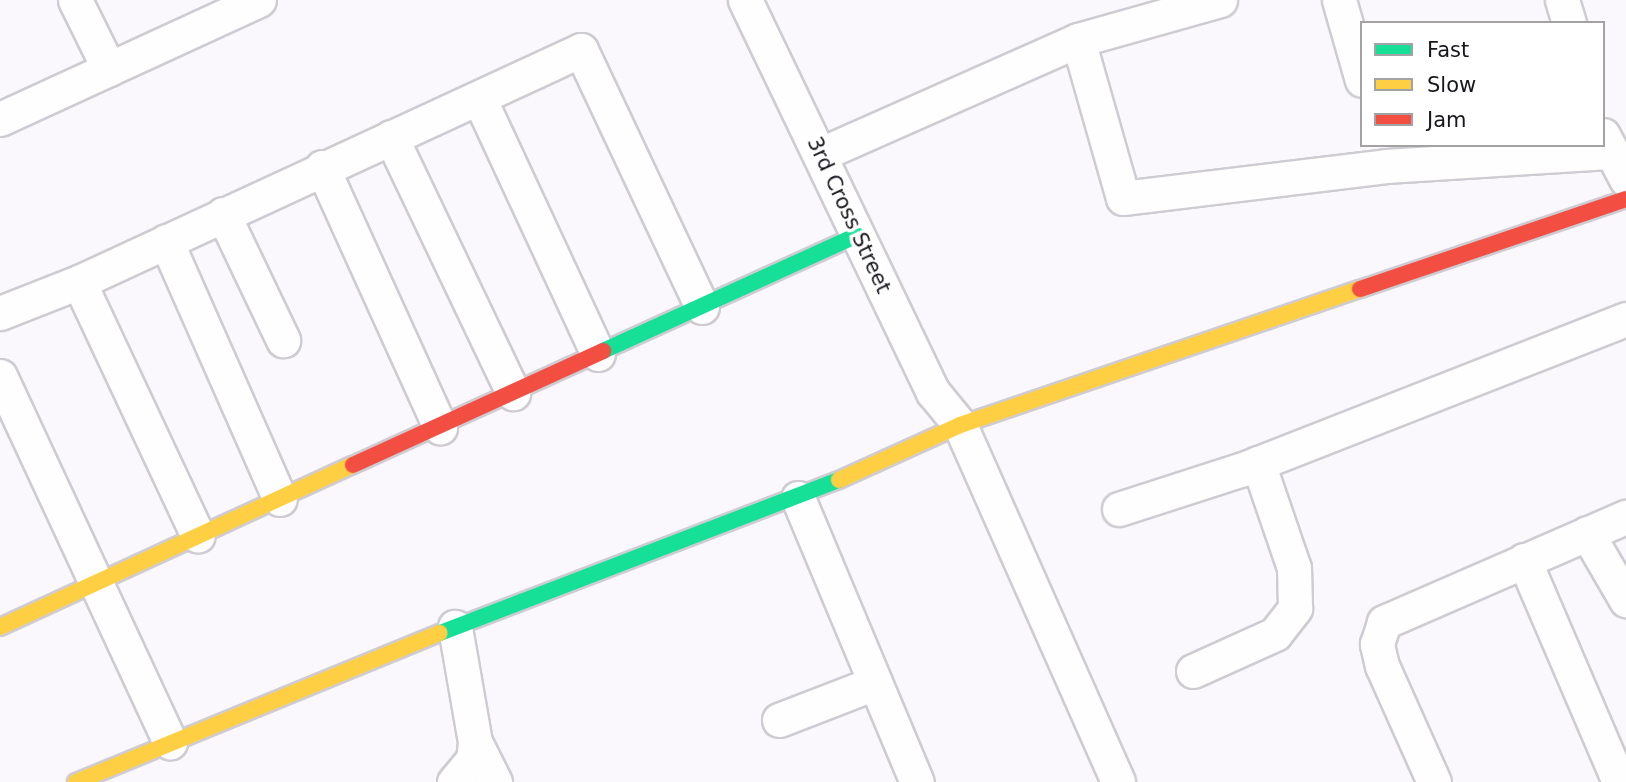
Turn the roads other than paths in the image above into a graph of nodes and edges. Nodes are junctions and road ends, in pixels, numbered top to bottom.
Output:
1 (75, 0) edge
2 (258, 0) edge
3 (745, 0) edge
4 (1220, 0) edge
5 (1339, 0) edge
6 (1562, 0) edge
7 (1568, 21) edge
8 (1078, 40) junction
9 (109, 69) junction
10 (1360, 73) edge
11 (480, 100) junction
12 (0, 119) edge
13 (391, 137) junction
14 (821, 155) junction
15 (1613, 155) edge
16 (1383, 156) edge
17 (322, 167) junction
18 (1626, 198) edge
19 (223, 214) junction
20 (857, 235) junction
21 (166, 242) junction
22 (79, 282) junction
23 (702, 307) junction
24 (0, 313) edge
25 (1626, 320) edge
26 (283, 340) dead end
27 (598, 354) junction
28 (0, 376) edge
29 (513, 393) junction
30 (960, 425) junction
31 (440, 427) junction
32 (1258, 463) junction
33 (798, 498) junction
34 (280, 499) junction
35 (1119, 509) dead end
36 (1626, 517) edge
37 (1587, 533) junction
38 (198, 536) junction
39 (1524, 559) junction
40 (96, 583) junction
41 (1626, 600) edge
42 (0, 627) edge
43 (455, 627) junction
44 (1193, 671) dead end
45 (875, 683) junction
46 (779, 720) dead end
47 (475, 742) junction
48 (170, 743) junction
49 (76, 782) edge
50 (454, 782) edge
51 (495, 782) edge
52 (917, 782) edge
53 (1118, 782) edge
54 (1434, 782) edge
55 (1619, 782) edge

1 - 9 street
2 - 9 street
3 - 14 street, 3rd Cross Street
4 - 8 street
5 - 10 street
6 - 7 street
8 - 14 street
8 - 16 street
9 - 12 street
11 - 13 street
11 - 23 street
11 - 27 street
13 - 17 street
13 - 29 street
14 - 20 street, 3rd Cross Street
15 - 16 street
17 - 19 street
17 - 31 street
18 - 30 street
19 - 21 street
19 - 26 street
20 - 23 street
20 - 30 street, 3rd Cross Street
21 - 22 street
21 - 34 street
22 - 24 street
22 - 38 street
23 - 27 street
25 - 32 street
27 - 29 street
28 - 40 street
29 - 31 street
30 - 33 street
30 - 53 street, 3rd Cross Street
31 - 34 street
32 - 35 street
32 - 44 street
33 - 43 street
33 - 45 street
34 - 38 street
36 - 37 street
37 - 39 street
37 - 41 street
38 - 40 street
39 - 54 street
39 - 55 street
40 - 42 street
40 - 48 street
43 - 47 street
43 - 48 street
45 - 46 street
45 - 52 street
47 - 50 street
47 - 51 street
48 - 49 street

